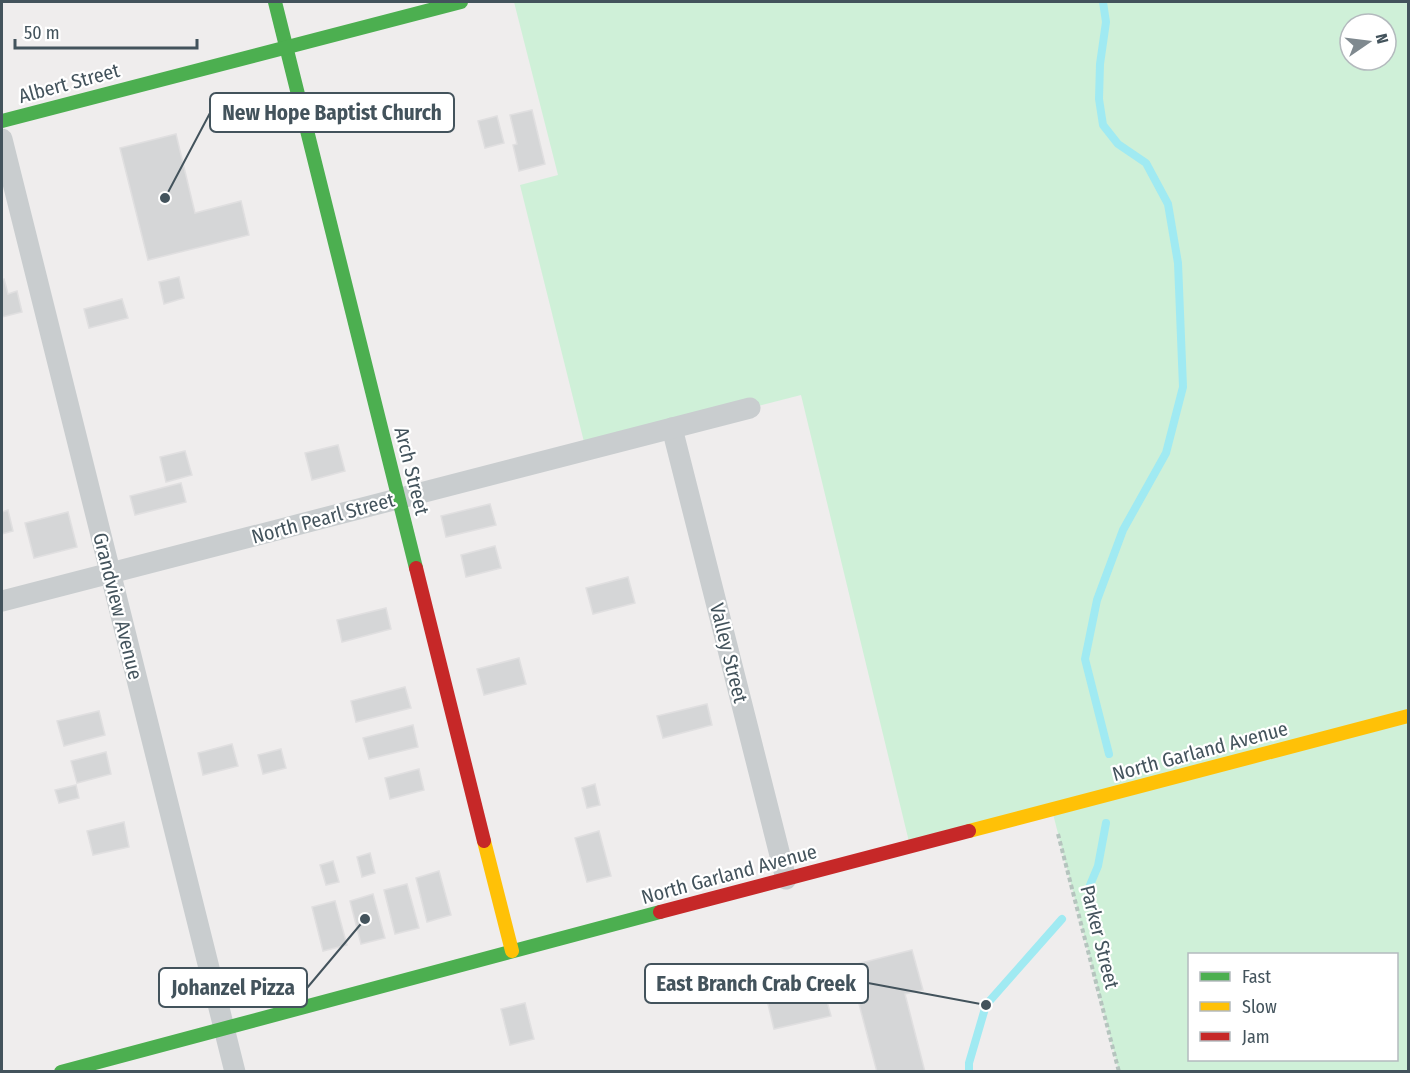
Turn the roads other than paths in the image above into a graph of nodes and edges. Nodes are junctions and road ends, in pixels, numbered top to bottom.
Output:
1 (275, 2) edge
2 (461, 2) edge
3 (286, 47) junction
4 (2, 121) edge
5 (2, 140) edge
6 (750, 408) dead end
7 (672, 428) junction
8 (398, 498) junction
9 (110, 573) junction
10 (2, 601) edge
11 (1408, 716) edge
12 (786, 879) junction
13 (512, 951) junction
14 (224, 1028) junction
15 (61, 1071) edge
16 (235, 1071) edge

1 - 3 street, Arch Street
2 - 3 street, Albert Street
3 - 4 street, Albert Street
3 - 8 street, Arch Street
5 - 9 street, Grandview Avenue
6 - 7 street, North Pearl Street
7 - 8 street, North Pearl Street
7 - 12 street, Valley Street
8 - 9 street, North Pearl Street
8 - 13 street, Arch Street
9 - 10 street, North Pearl Street
9 - 14 street, Grandview Avenue
11 - 12 street, North Garland Avenue
12 - 13 street, North Garland Avenue
13 - 14 street, North Garland Avenue
14 - 15 street, North Garland Avenue
14 - 16 street, Grandview Avenue

